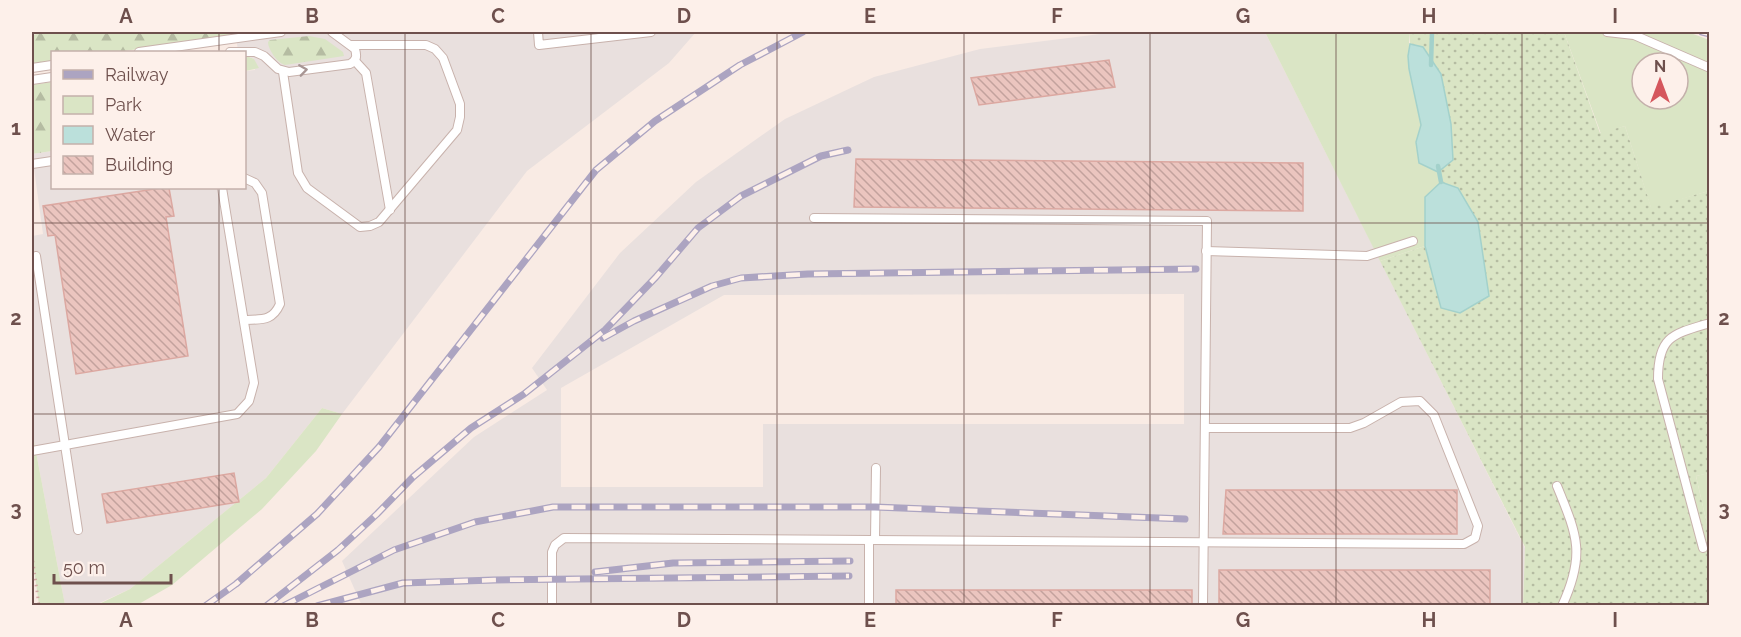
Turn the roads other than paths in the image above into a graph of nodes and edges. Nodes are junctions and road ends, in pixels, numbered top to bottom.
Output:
1 (281, 32) edge
2 (332, 32) edge
3 (538, 32) edge
4 (651, 32) edge
5 (1607, 32) edge
6 (352, 45) junction
7 (146, 51) edge
8 (246, 52) edge
9 (355, 61) junction
10 (51, 65) edge
11 (32, 68) edge
12 (1710, 69) edge
13 (283, 72) junction
14 (51, 77) edge
15 (32, 80) edge
16 (51, 161) edge
17 (32, 164) edge
18 (246, 179) edge
19 (222, 189) edge
20 (390, 210) junction
21 (814, 218) dead end
22 (1413, 241) dead end
23 (1206, 251) junction
24 (36, 256) dead end
25 (244, 320) junction
26 (1710, 323) edge
27 (1205, 428) junction
28 (65, 445) junction
29 (32, 451) edge
30 (876, 468) dead end
31 (1557, 486) dead end
32 (78, 530) dead end
33 (872, 540) junction
34 (1204, 542) junction
35 (1703, 548) dead end
36 (552, 606) edge
37 (869, 606) edge
38 (1203, 606) edge
39 (1562, 606) edge

1 - 7 lane
2 - 6 lane
3 - 4 lane
5 - 12 lane
6 - 9 lane
6 - 20 lane
8 - 13 lane
13 -> 9 lane
9 - 20 lane
10 - 11 lane
13 - 20 lane
14 - 15 lane
16 - 17 lane
18 - 25 lane
19 - 25 lane
21 - 23 lane
22 - 23 lane
23 - 27 lane
24 - 28 lane
25 - 28 lane
26 - 35 lane
27 - 34 lane
27 - 34 lane
28 - 29 lane
28 - 32 lane
30 - 33 lane
31 - 39 lane
33 - 34 lane
33 - 36 lane
33 - 37 lane
34 - 38 lane

